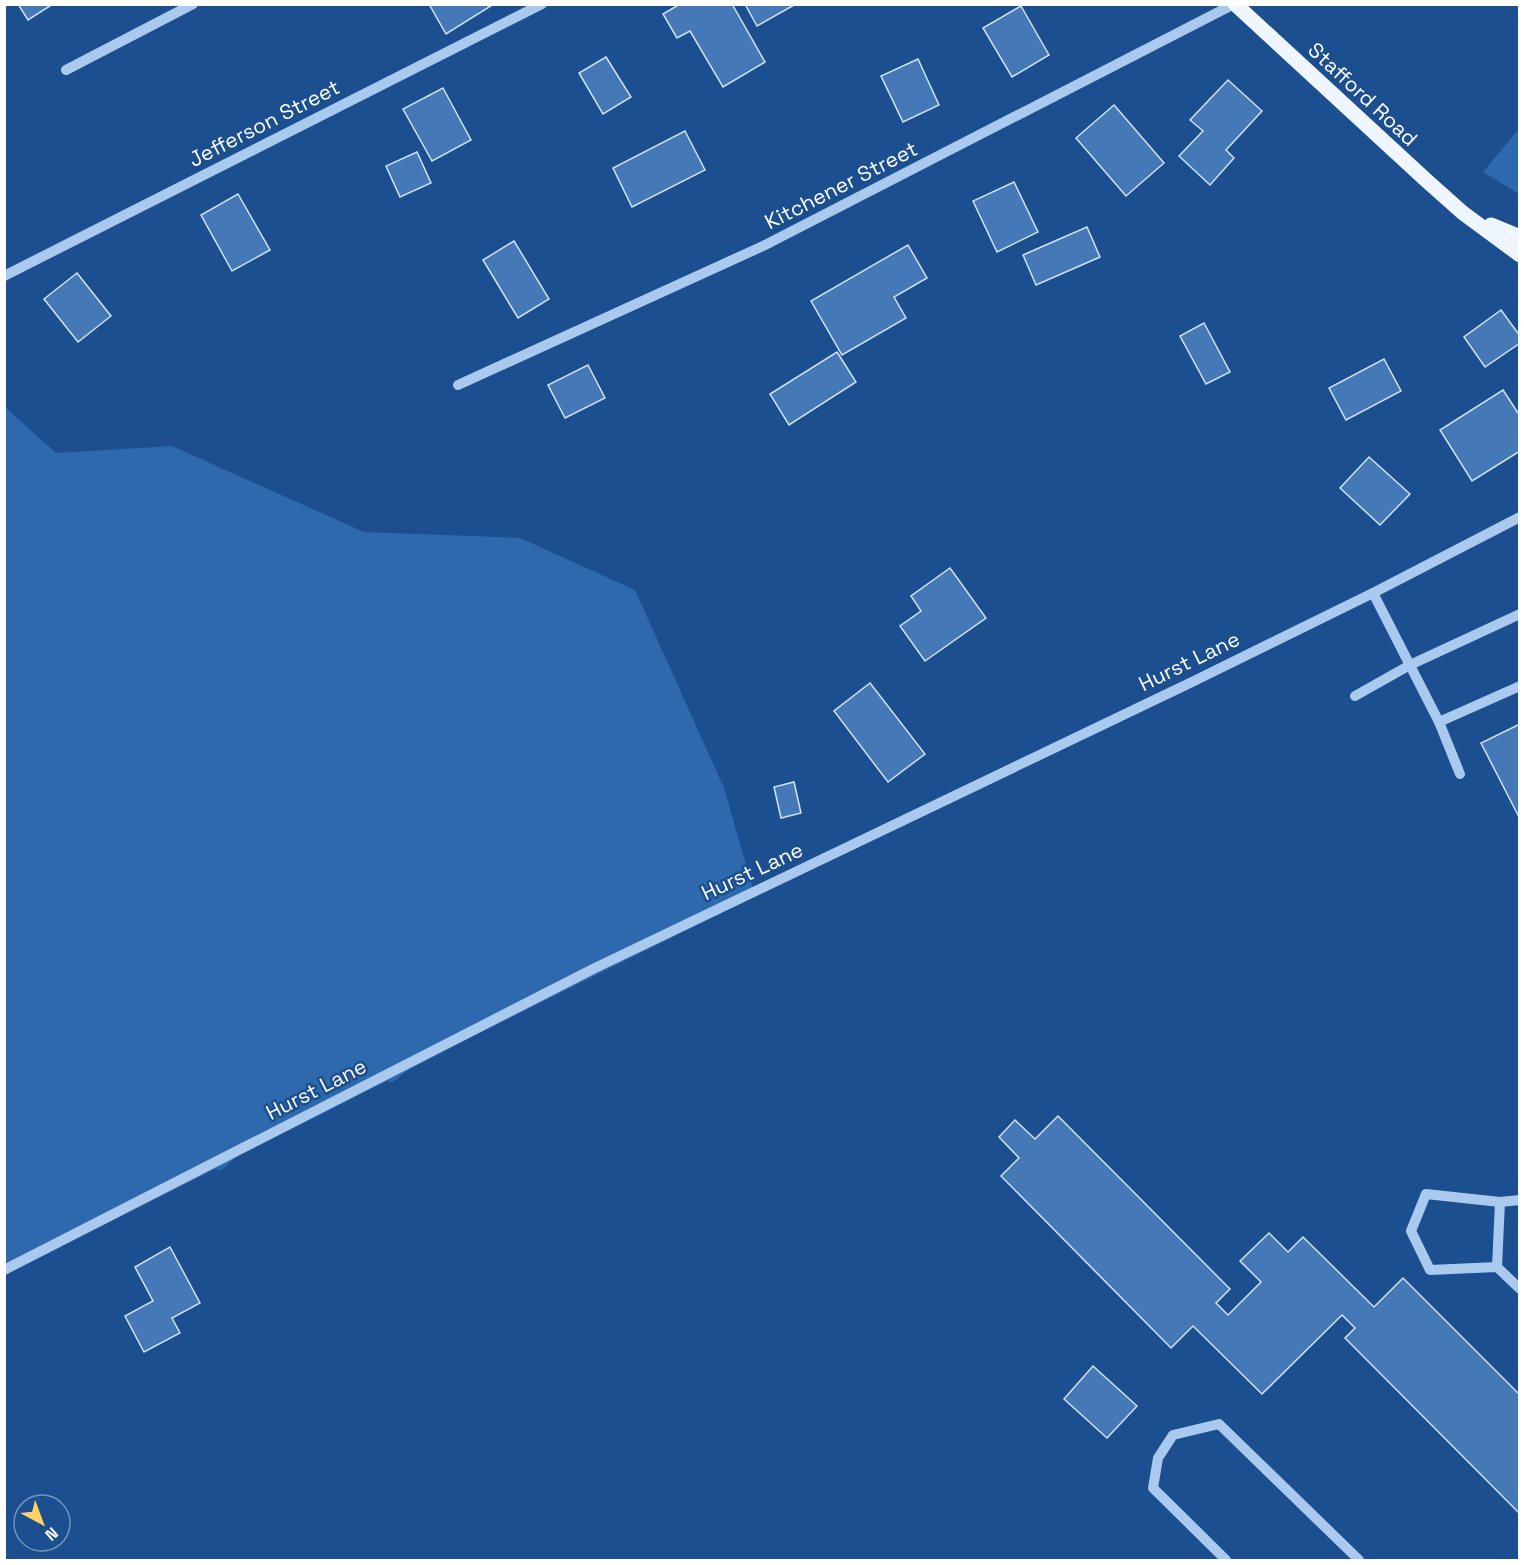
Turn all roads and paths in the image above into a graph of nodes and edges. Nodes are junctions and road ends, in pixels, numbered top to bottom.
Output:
1 (194, 4) edge
2 (542, 4) edge
3 (1234, 4) edge
4 (66, 70) dead end
5 (1463, 213) junction
6 (1520, 237) edge
7 (1520, 255) edge
8 (4, 276) edge
9 (458, 385) dead end
10 (1520, 517) edge
11 (1373, 593) junction
12 (1520, 614) edge
13 (1410, 665) junction
14 (1520, 686) edge
15 (1355, 696) dead end
16 (1439, 722) junction
17 (1460, 774) dead end
18 (1520, 1200) edge
19 (1500, 1202) junction
20 (1497, 1267) junction
21 (4, 1270) edge
22 (1520, 1288) edge
23 (1226, 1560) edge
24 (1359, 1560) edge

1 - 4 street
2 - 8 street, Jefferson Street
3 - 5 main road, Stafford Road
3 - 9 street, Kitchener Street
5 - 6 main road, Stafford Road
5 - 7 main road, Stafford Road
10 - 11 street, Hurst Lane
11 - 13 street
11 - 21 street, Hurst Lane
12 - 13 street
13 - 15 street
13 - 16 street
14 - 16 street
16 - 17 street
18 - 19 street
19 - 20 street
19 - 20 street
20 - 22 street
23 - 24 street

